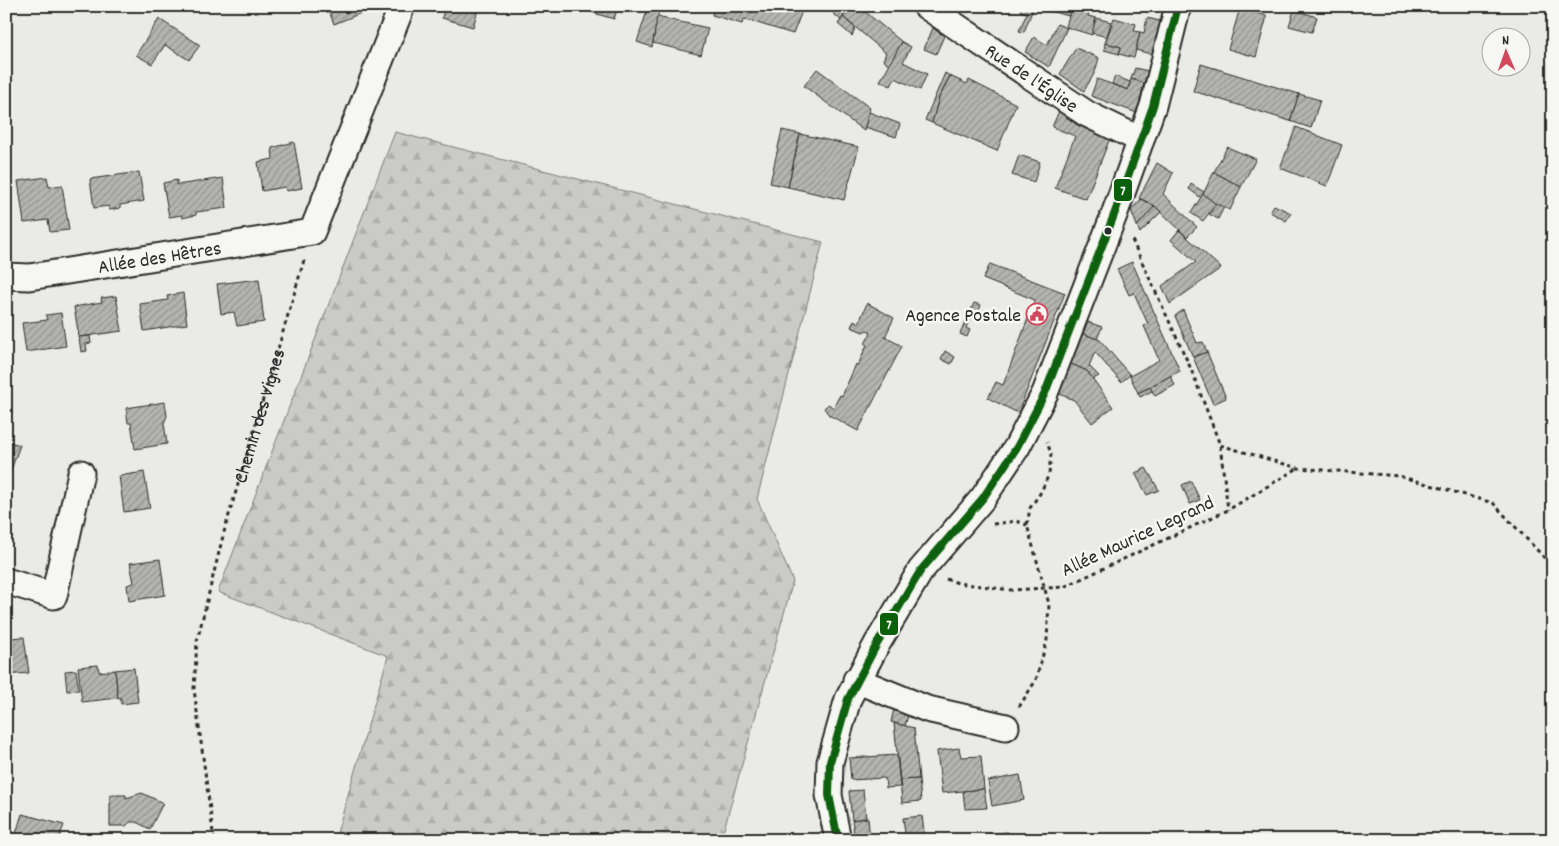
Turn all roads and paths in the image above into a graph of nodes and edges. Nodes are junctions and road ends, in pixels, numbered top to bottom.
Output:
1 (402, 6) edge
2 (926, 6) edge
3 (1178, 6) edge
4 (1141, 140) junction
5 (1114, 215) junction
6 (312, 232) junction
7 (6, 276) edge
8 (1036, 410) junction
9 (1220, 445) junction
10 (1298, 468) junction
11 (81, 473) dead end
12 (1228, 510) junction
13 (1553, 566) edge
14 (921, 570) junction
15 (6, 581) edge
16 (1044, 588) junction
17 (856, 680) junction
18 (1006, 727) joint
19 (214, 840) edge
20 (838, 840) edge

1 - 6 street
2 - 4 street, Rue de l'Église
3 - 4 street
4 - 5 street
5 - 8 street
5 - 9 path
6 - 7 street, Allée des Hêtres
6 - 19 path, Chemin des Vignes
8 - 14 street
8 - 16 path
9 - 10 path
9 - 12 path
10 - 12 path, Allée Maurice Legrand
10 - 13 path
11 - 15 street
12 - 16 path, Allée Maurice Legrand
14 - 16 path, Allée Maurice Legrand
14 - 17 street
16 - 18 path
17 - 18 street
17 - 20 street

